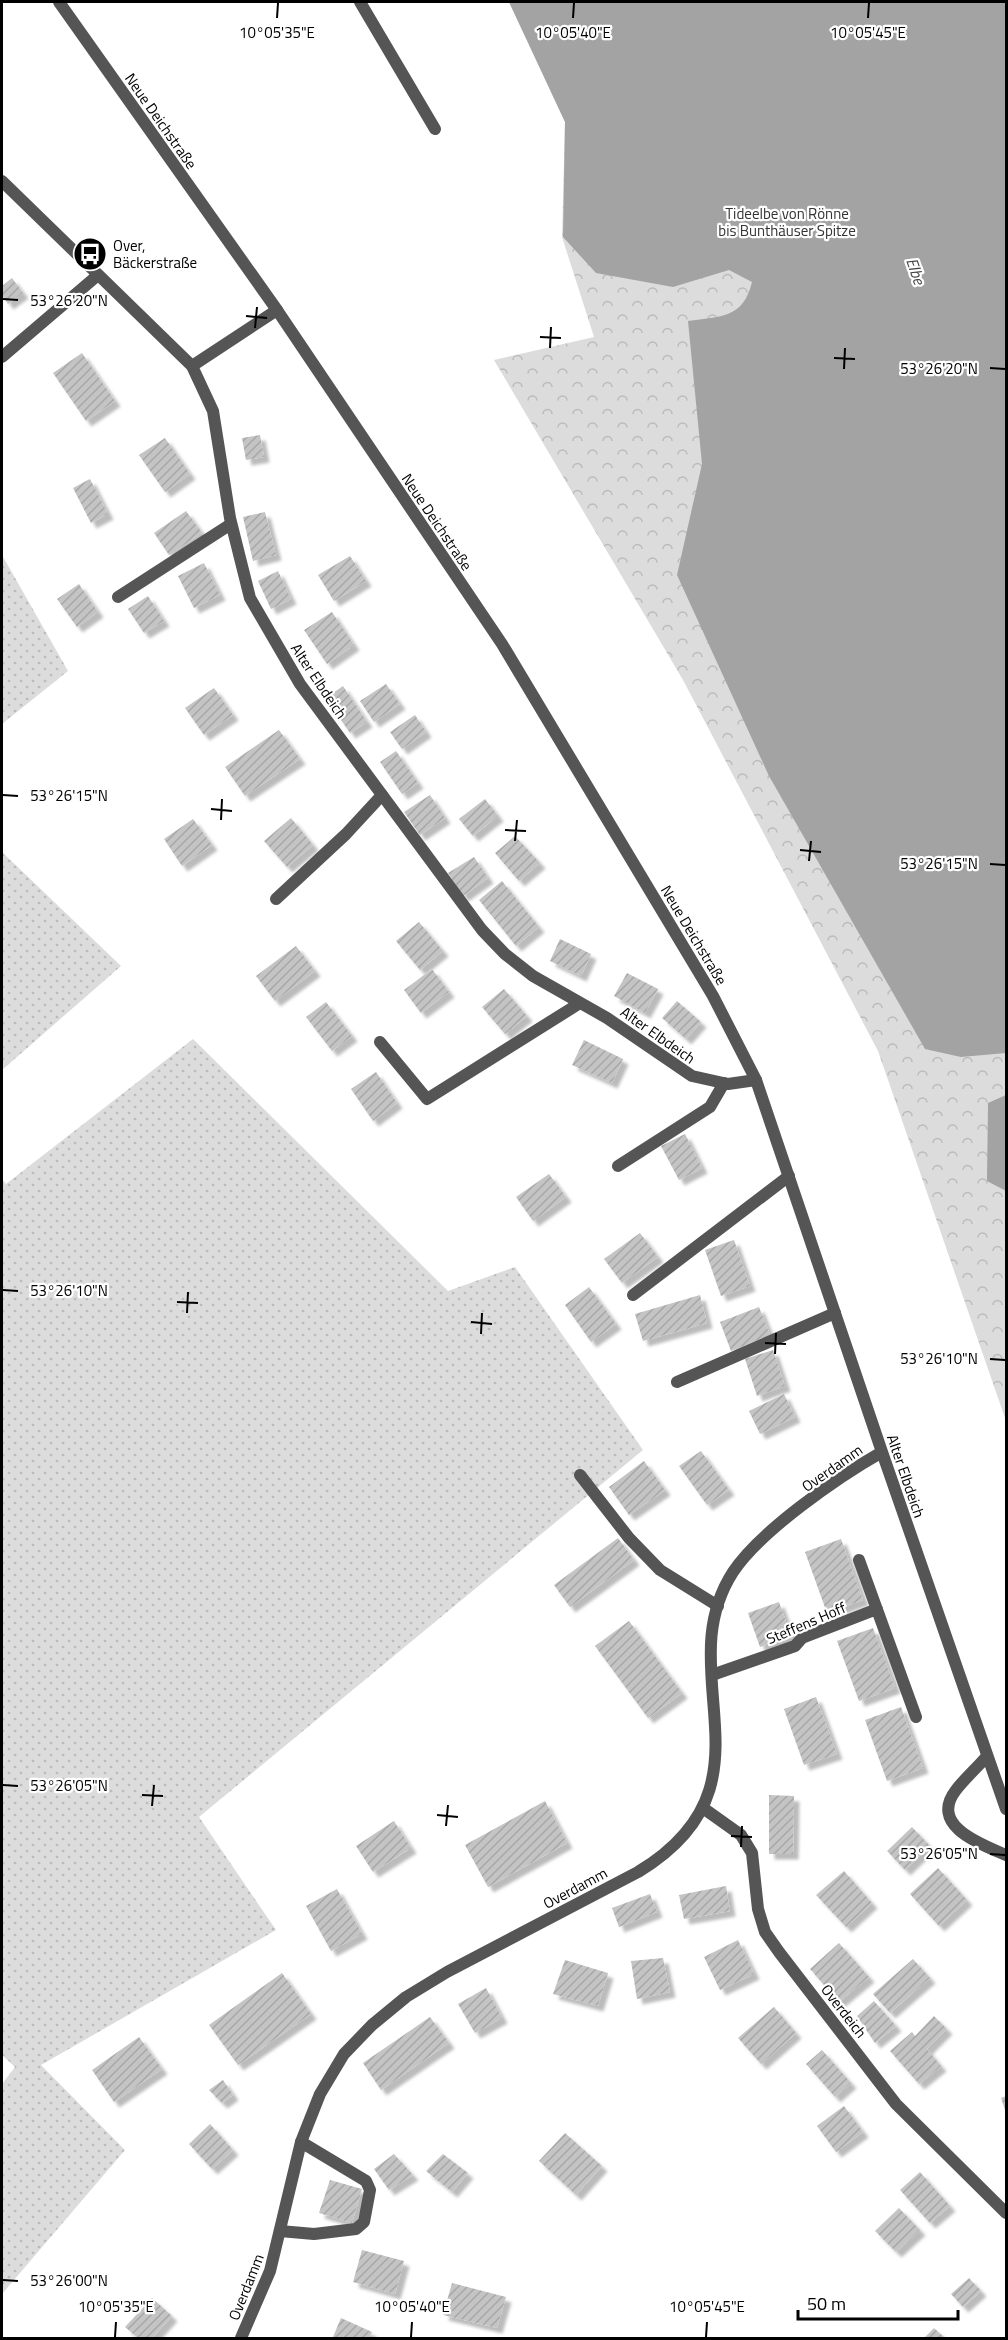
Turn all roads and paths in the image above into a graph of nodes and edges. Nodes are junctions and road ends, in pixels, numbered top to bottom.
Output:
1 (59, 2) edge
2 (360, 2) edge
3 (435, 129) dead end
4 (2, 181) edge
5 (98, 275) junction
6 (277, 310) junction
7 (2, 357) edge
8 (192, 366) junction
9 (231, 524) junction
10 (118, 597) dead end
11 (382, 795) junction
12 (276, 899) dead end
13 (580, 1003) junction
14 (380, 1042) dead end
15 (756, 1080) junction
16 (724, 1083) junction
17 (618, 1166) dead end
18 (789, 1176) junction
19 (633, 1295) dead end
20 (835, 1313) junction
21 (677, 1382) dead end
22 (882, 1452) junction
23 (580, 1475) dead end
24 (859, 1560) dead end
25 (718, 1606) junction
26 (877, 1609) junction
27 (712, 1675) junction
28 (916, 1717) dead end
29 (987, 1756) junction
30 (703, 1808) junction
31 (1006, 1809) edge
32 (1006, 1855) edge
33 (301, 2142) junction
34 (1006, 2212) edge
35 (280, 2231) junction
36 (241, 2338) edge

1 - 6 street, Neue Deichstraße
2 - 3 street
4 - 5 street, Alter Elbdeich
5 - 7 street
5 - 8 street, Alter Elbdeich
6 - 8 street
6 - 15 street, Neue Deichstraße
8 - 9 street, Alter Elbdeich
9 - 10 street
9 - 11 street, Alter Elbdeich
11 - 12 street
11 - 13 street, Alter Elbdeich
13 - 14 street
13 - 16 street, Alter Elbdeich
15 - 16 street, Alter Elbdeich
15 - 18 street, Alter Elbdeich
16 - 17 street
18 - 19 street
18 - 20 street, Alter Elbdeich
20 - 21 street
20 - 22 street, Alter Elbdeich
22 - 25 street, Overdamm
22 - 29 street, Alter Elbdeich
23 - 25 street
24 - 26 street
25 - 27 street, Overdamm
26 - 27 street, Steffens Hoff
26 - 28 street
27 - 30 street, Overdamm
29 - 31 street, Alter Elbdeich
29 - 32 street
30 - 33 street, Overdamm
30 - 34 street, Overdeich
33 - 35 street, Overdamm
33 - 35 street
35 - 36 street, Overdamm

